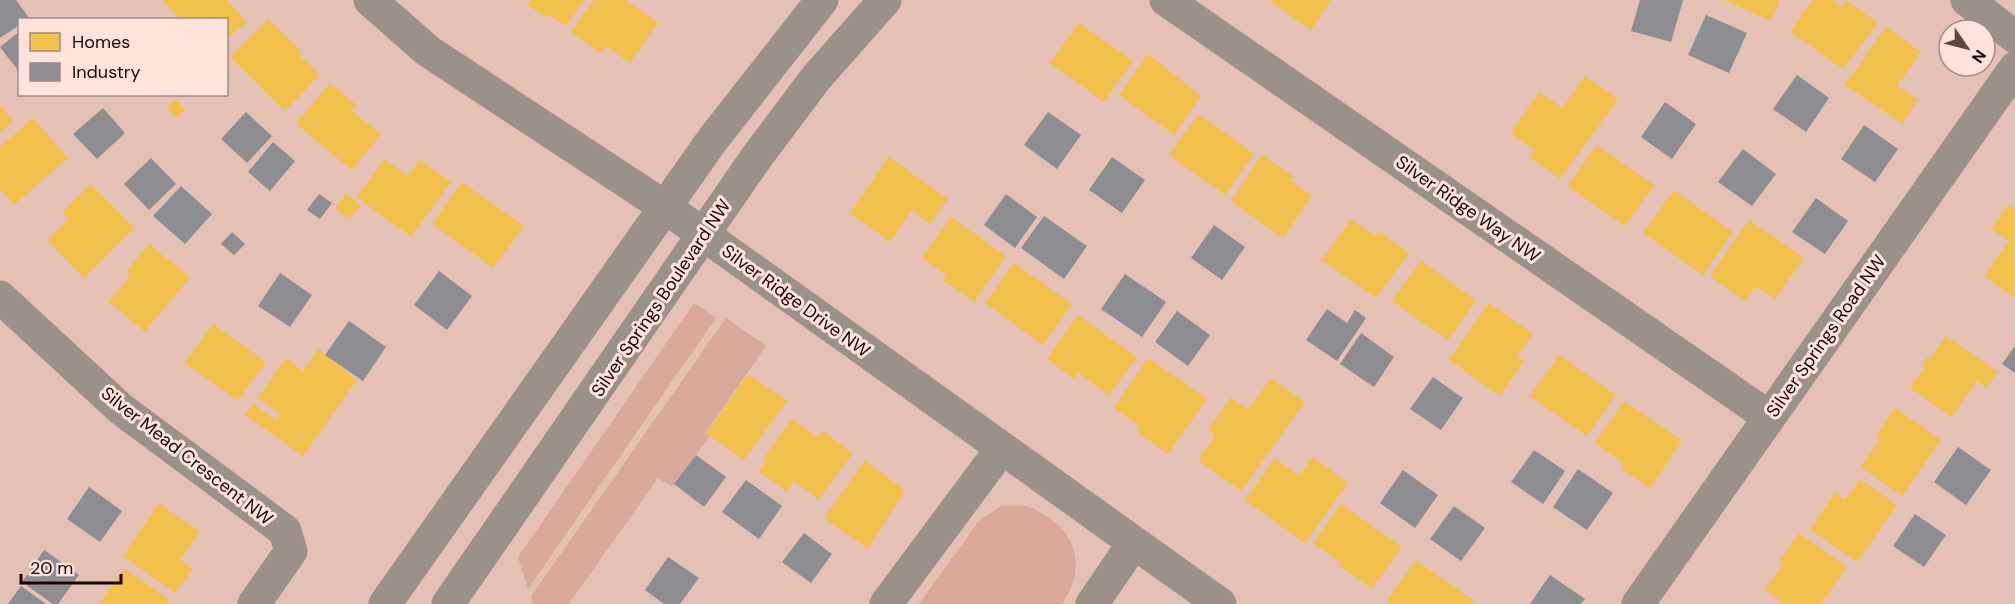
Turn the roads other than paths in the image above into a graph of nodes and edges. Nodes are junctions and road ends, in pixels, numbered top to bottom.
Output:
1 (370, 0) edge
2 (822, 0) edge
3 (885, 0) edge
4 (1166, 0) edge
5 (1967, 0) edge
6 (2015, 36) edge
7 (2015, 68) edge
8 (665, 207) junction
9 (704, 235) junction
10 (0, 297) edge
11 (1769, 417) junction
12 (1002, 448) junction
13 (1133, 543) junction
14 (254, 604) edge
15 (386, 604) edge
16 (448, 604) edge
17 (886, 604) edge
18 (1092, 604) edge
19 (1220, 604) edge
20 (1638, 604) edge

1 - 8 street, Silver Ridge Drive NW
2 - 8 street
3 - 9 street, Silver Springs Boulevard NW
4 - 11 street, Silver Ridge Way NW
5 - 6 street
7 - 11 street, Silver Springs Road NW
8 - 9 street, Silver Ridge Drive NW
8 - 15 street
9 - 12 street, Silver Ridge Drive NW
9 - 16 street, Silver Springs Boulevard NW
10 - 14 street, Silver Mead Crescent NW
11 - 20 street, Silver Springs Road NW
12 - 13 street, Silver Ridge Drive NW
12 - 17 street
13 - 18 street
13 - 19 street, Silver Ridge Drive NW

